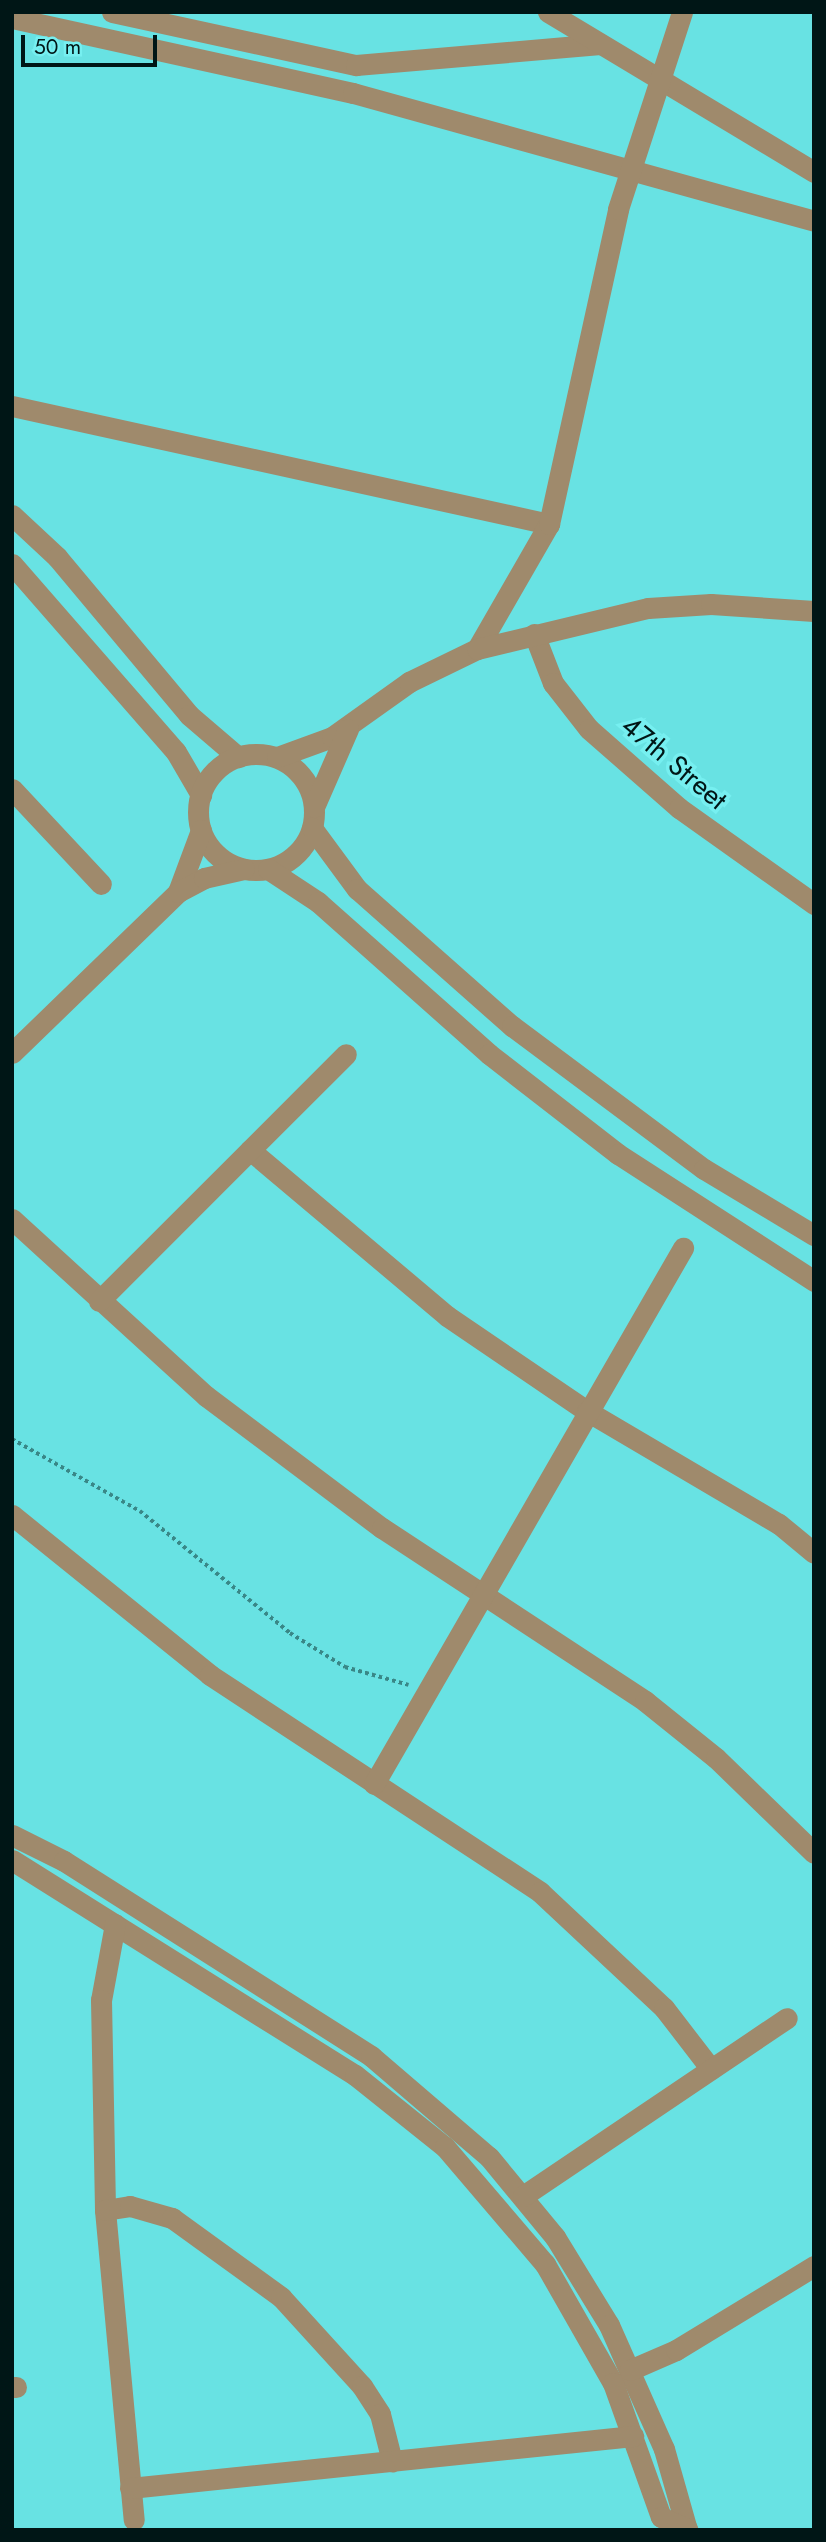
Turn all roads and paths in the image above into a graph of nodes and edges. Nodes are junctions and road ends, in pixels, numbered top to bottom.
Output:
1 (112, 12) edge
2 (548, 12) edge
3 (682, 12) edge
4 (12, 18) edge
5 (600, 44) junction
6 (659, 81) junction
7 (633, 169) junction
8 (814, 172) edge
9 (814, 221) edge
10 (12, 407) edge
11 (12, 514) edge
12 (549, 524) junction
13 (12, 564) edge
14 (814, 611) edge
15 (534, 634) junction
16 (477, 649) junction
17 (349, 727) junction
18 (238, 757) junction
19 (277, 757) junction
20 (12, 789) edge
21 (201, 795) junction
22 (313, 818) junction
23 (201, 830) junction
24 (244, 869) junction
25 (268, 869) junction
26 (101, 884) dead end
27 (178, 892) junction
28 (814, 904) edge
29 (12, 1053) edge
30 (346, 1054) dead end
31 (250, 1150) junction
32 (12, 1219) edge
33 (814, 1235) edge
34 (683, 1248) dead end
35 (814, 1281) edge
36 (99, 1301) junction
37 (587, 1411) junction
38 (12, 1438) edge
39 (12, 1515) edge
40 (814, 1553) edge
41 (481, 1595) junction
42 (428, 1689) junction
43 (374, 1784) junction
44 (12, 1835) edge
45 (814, 1853) edge
46 (12, 1860) edge
47 (115, 1924) junction
48 (787, 2018) dead end
49 (711, 2068) junction
50 (523, 2196) junction
51 (104, 2210) junction
52 (814, 2266) edge
53 (630, 2370) junction
54 (633, 2436) junction
55 (392, 2461) junction
56 (130, 2488) junction
57 (134, 2520) dead end
58 (687, 2529) edge

1 - 5 street
2 - 5 street
3 - 6 street
4 - 7 street
5 - 6 street
6 - 7 street
6 - 8 street
7 - 9 street
7 - 12 street
10 - 12 street
11 - 18 street
12 - 16 street
13 - 21 street
14 - 15 street
15 - 16 street
15 - 28 street, 47th Street
16 - 17 street
17 - 19 street
17 - 22 street
18 - 19 street
18 - 21 street
19 - 22 street
20 - 26 street
21 - 23 street
22 - 25 street
22 - 33 street
23 - 24 street
23 - 27 street
24 - 25 street
24 - 27 street
25 - 35 street
27 - 29 street
30 - 31 street
31 - 36 street
31 - 37 street
32 - 36 street
34 - 37 street
36 - 41 street
37 - 40 street
37 - 41 street
38 - 42 path
39 - 43 street
41 - 42 street
41 - 45 street
42 - 43 street
43 - 49 street
44 - 50 street
46 - 47 street
47 - 51 street
47 - 54 street
48 - 49 street
49 - 50 street
50 - 53 street
51 - 55 street
51 - 56 street
52 - 53 street
53 - 58 street
54 - 55 street
54 - 58 street
55 - 56 street
56 - 57 street

